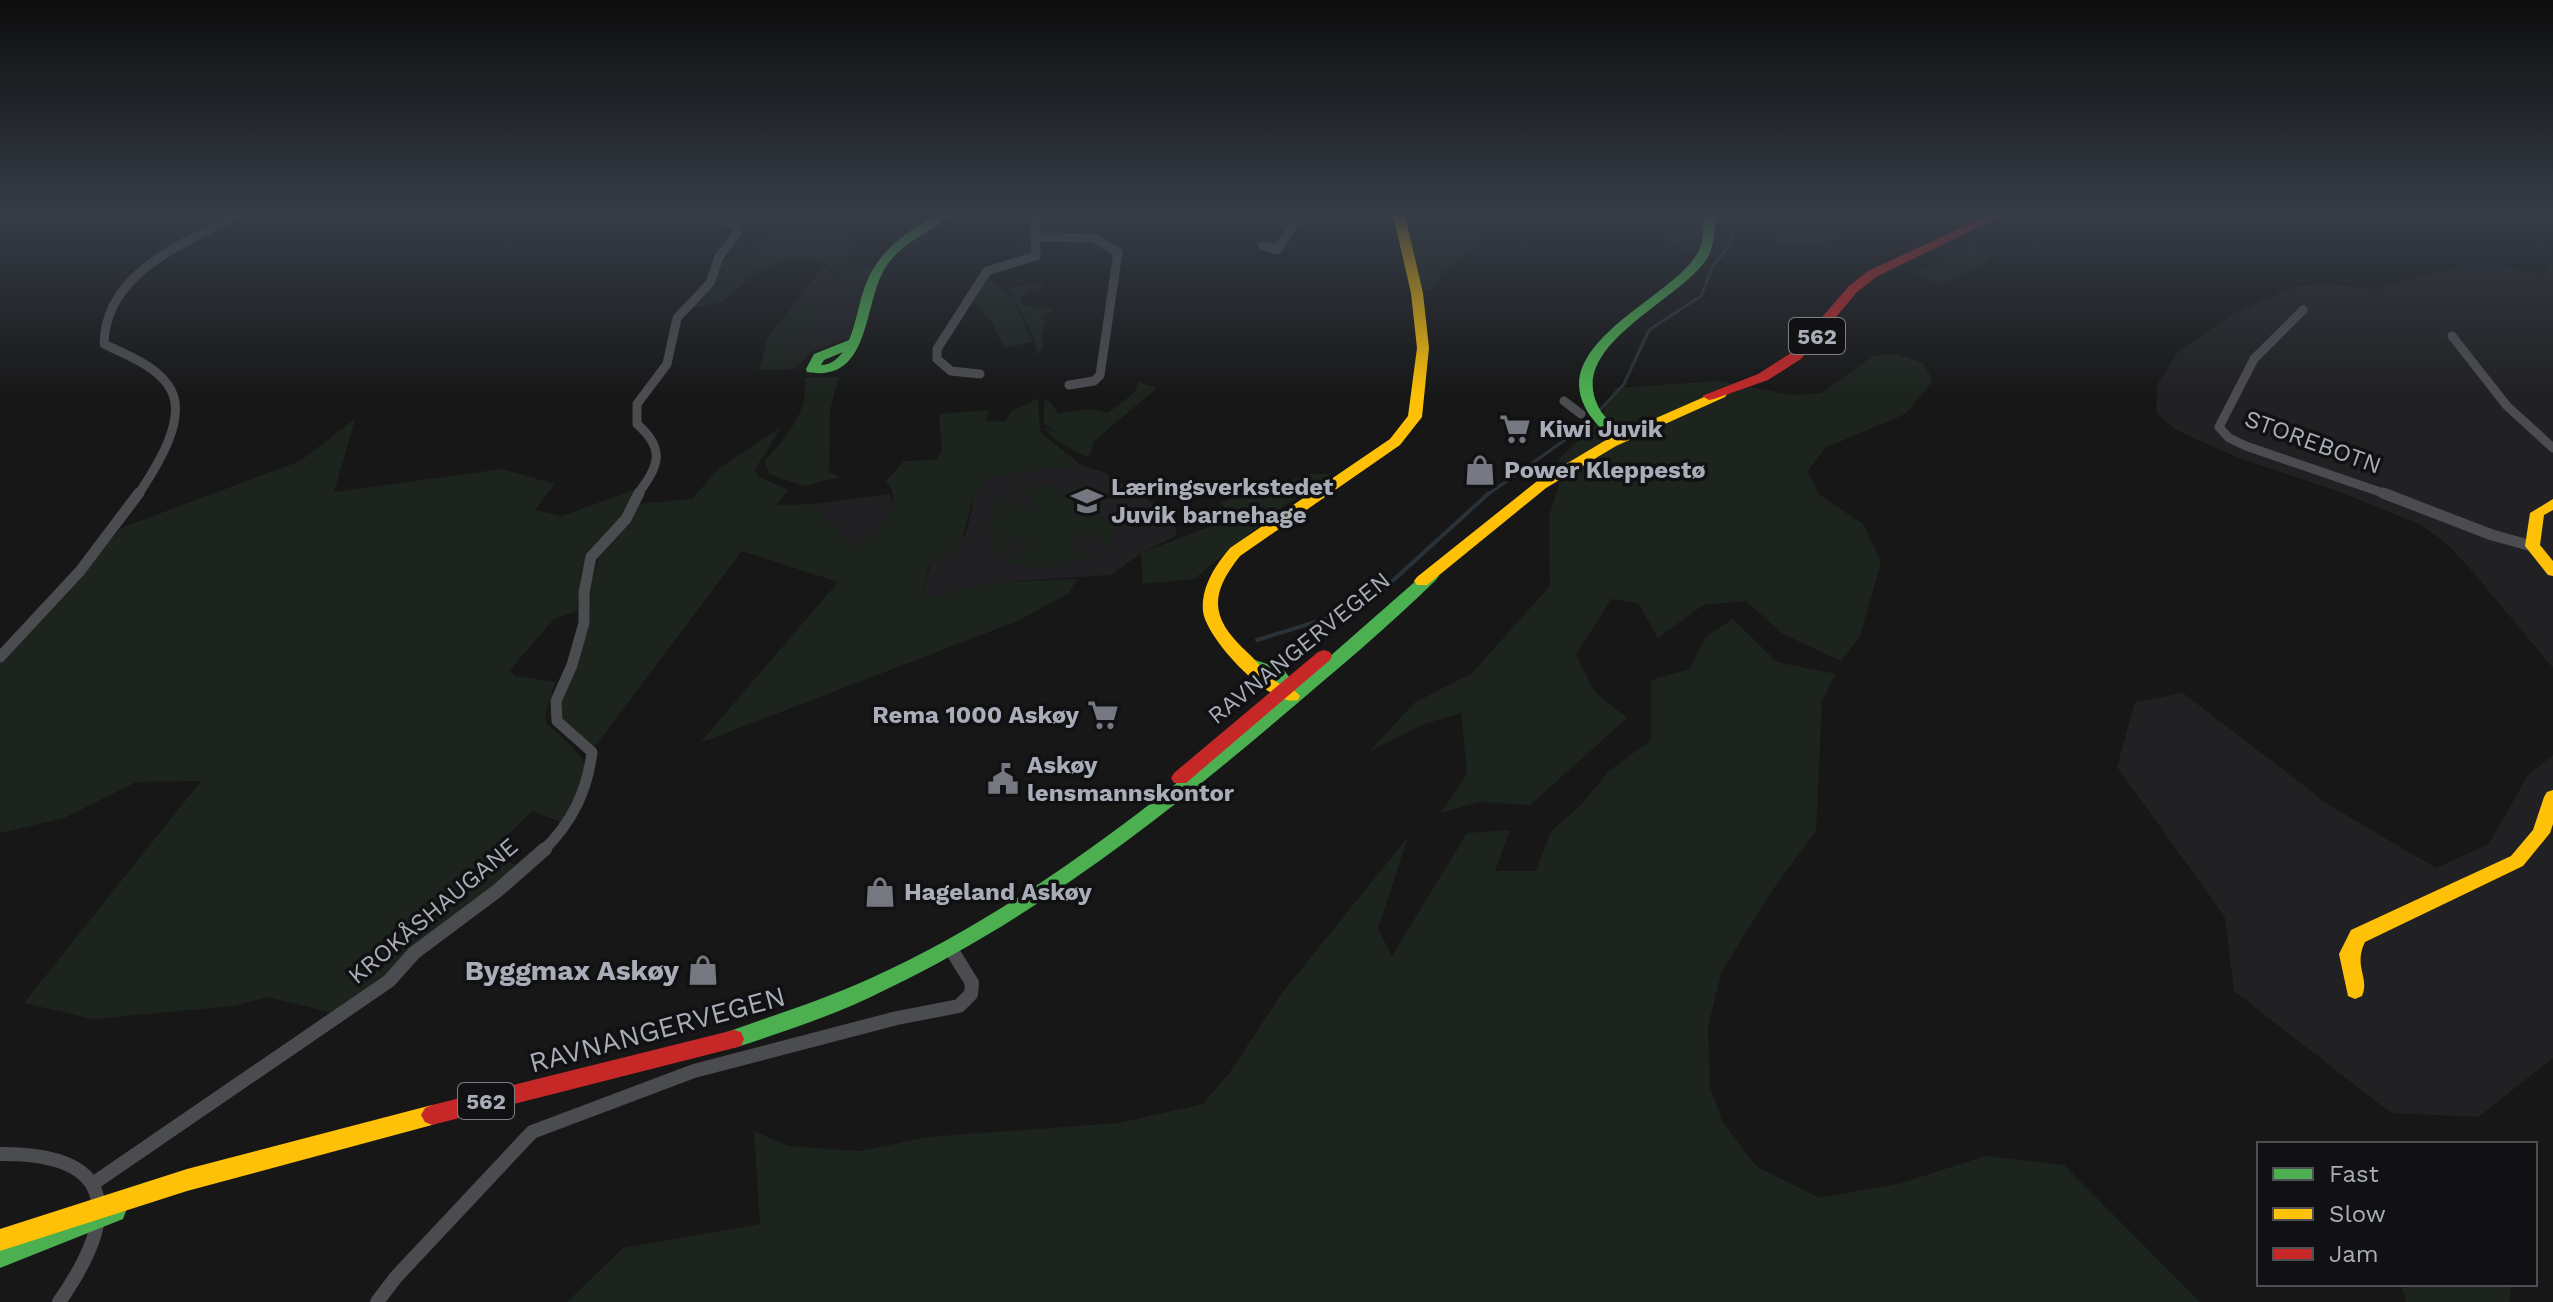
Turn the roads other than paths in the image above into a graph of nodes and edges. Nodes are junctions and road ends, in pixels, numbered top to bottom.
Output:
1 (136, 276) edge
2 (713, 276) edge
3 (876, 276) edge
4 (984, 276) edge
5 (1115, 276) edge
6 (1411, 276) edge
7 (1686, 276) edge
8 (1870, 276) edge
9 (2303, 310) dead end
10 (2452, 336) dead end
11 (853, 343) dead end
12 (980, 374) dead end
13 (1069, 385) dead end
14 (1564, 401) dead end
15 (1590, 413) junction
16 (1621, 432) junction
17 (2553, 448) edge
18 (2553, 504) edge
19 (2532, 546) junction
20 (2553, 571) edge
21 (0, 657) edge
22 (1286, 692) junction
23 (2553, 797) edge
24 (951, 949) junction
25 (2355, 990) dead end
26 (0, 1154) edge
27 (202, 1177) junction
28 (96, 1187) junction
29 (0, 1240) edge
30 (0, 1257) edge
31 (59, 1302) edge
32 (377, 1302) edge

1 - 21 street
2 - 28 street, KROKÅSHAUGANE
3 - 11 main road
4 - 12 street
5 - 13 street
6 - 22 main road
7 - 15 main road
8 - 16 main road, RAVNANGERVEGEN / 562
9 - 19 street, STOREBOTN
10 - 17 street
14 - 15 street
15 - 16 main road
16 - 22 main road, RAVNANGERVEGEN / 562
18 - 19 main road
19 - 20 main road
22 - 24 main road, RAVNANGERVEGEN / 562
23 - 25 main road
24 - 27 main road, RAVNANGERVEGEN / 562
24 - 32 street
26 - 28 street
27 - 29 main road, RAVNANGERVEGEN / 562
27 - 30 main road, RAVNANGERVEGEN / 562
28 - 31 street

